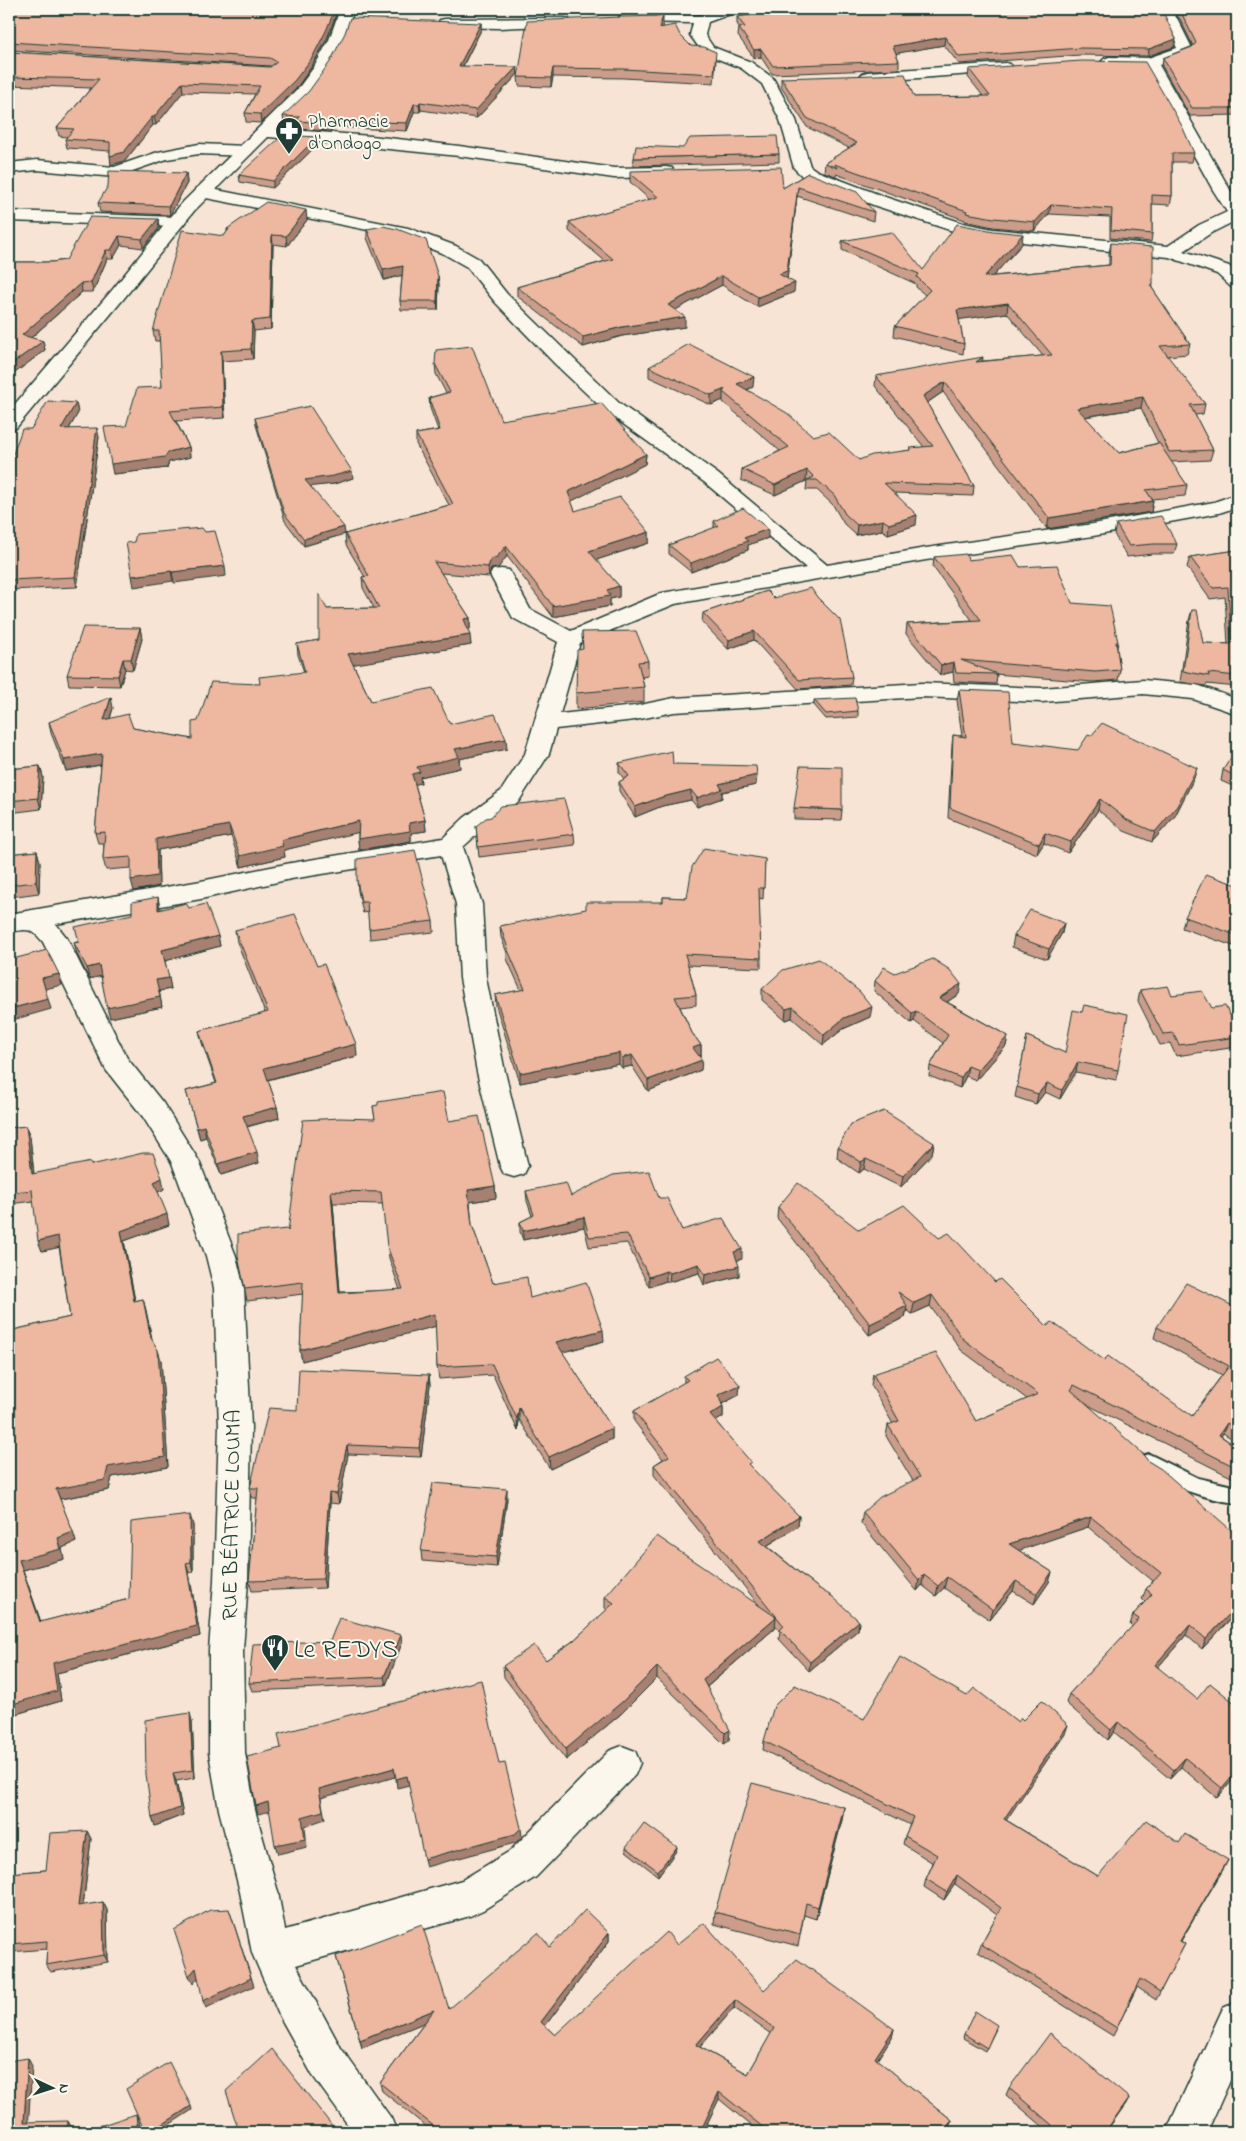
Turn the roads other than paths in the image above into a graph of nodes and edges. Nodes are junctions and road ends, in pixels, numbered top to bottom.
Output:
1 (731, 9) edge
2 (1162, 9) edge
3 (346, 14) edge
4 (701, 19) junction
5 (364, 20) edge
6 (608, 20) edge
7 (430, 22) edge
8 (580, 22) edge
9 (1097, 62) edge
10 (1150, 63) junction
11 (1020, 67) edge
12 (854, 78) edge
13 (788, 81) edge
14 (768, 82) junction
15 (265, 133) junction
16 (245, 151) junction
17 (9, 168) edge
18 (802, 168) junction
19 (782, 169) edge
20 (683, 172) edge
21 (202, 192) junction
22 (1237, 214) edge
23 (9, 216) edge
24 (176, 222) junction
25 (1171, 252) junction
26 (1237, 283) edge
27 (9, 424) edge
28 (1237, 500) edge
29 (822, 571) junction
30 (501, 575) dead end
31 (570, 638) junction
32 (1237, 706) edge
33 (546, 724) junction
34 (450, 845) junction
35 (20, 921) edge
36 (514, 1166) dead end
37 (1149, 1462) edge
38 (1237, 1496) edge
39 (622, 1763) dead end
40 (271, 1953) junction
41 (1237, 2022) edge
42 (377, 2132) edge
43 (1186, 2132) edge

1 - 4 street
2 - 10 street
3 - 5 street
3 - 15 street
4 - 6 street
4 - 14 street
7 - 8 street
9 - 10 street
10 - 22 street
11 - 12 street
13 - 14 street
14 - 18 street
15 - 16 street
15 - 20 street
16 - 17 street
16 - 21 street
18 - 19 street
18 - 25 street
21 - 24 street
21 - 29 street
22 - 25 street
23 - 24 street
24 - 27 street
25 - 26 street
28 - 29 street
29 - 31 street
30 - 31 street
31 - 33 street
32 - 33 street
33 - 34 street
34 - 35 street
34 - 36 street
35 - 40 street, RUE BÉATRICE LOUMA
37 - 38 lane
39 - 40 street
40 - 42 street, RUE BÉATRICE LOUMA
41 - 43 street

